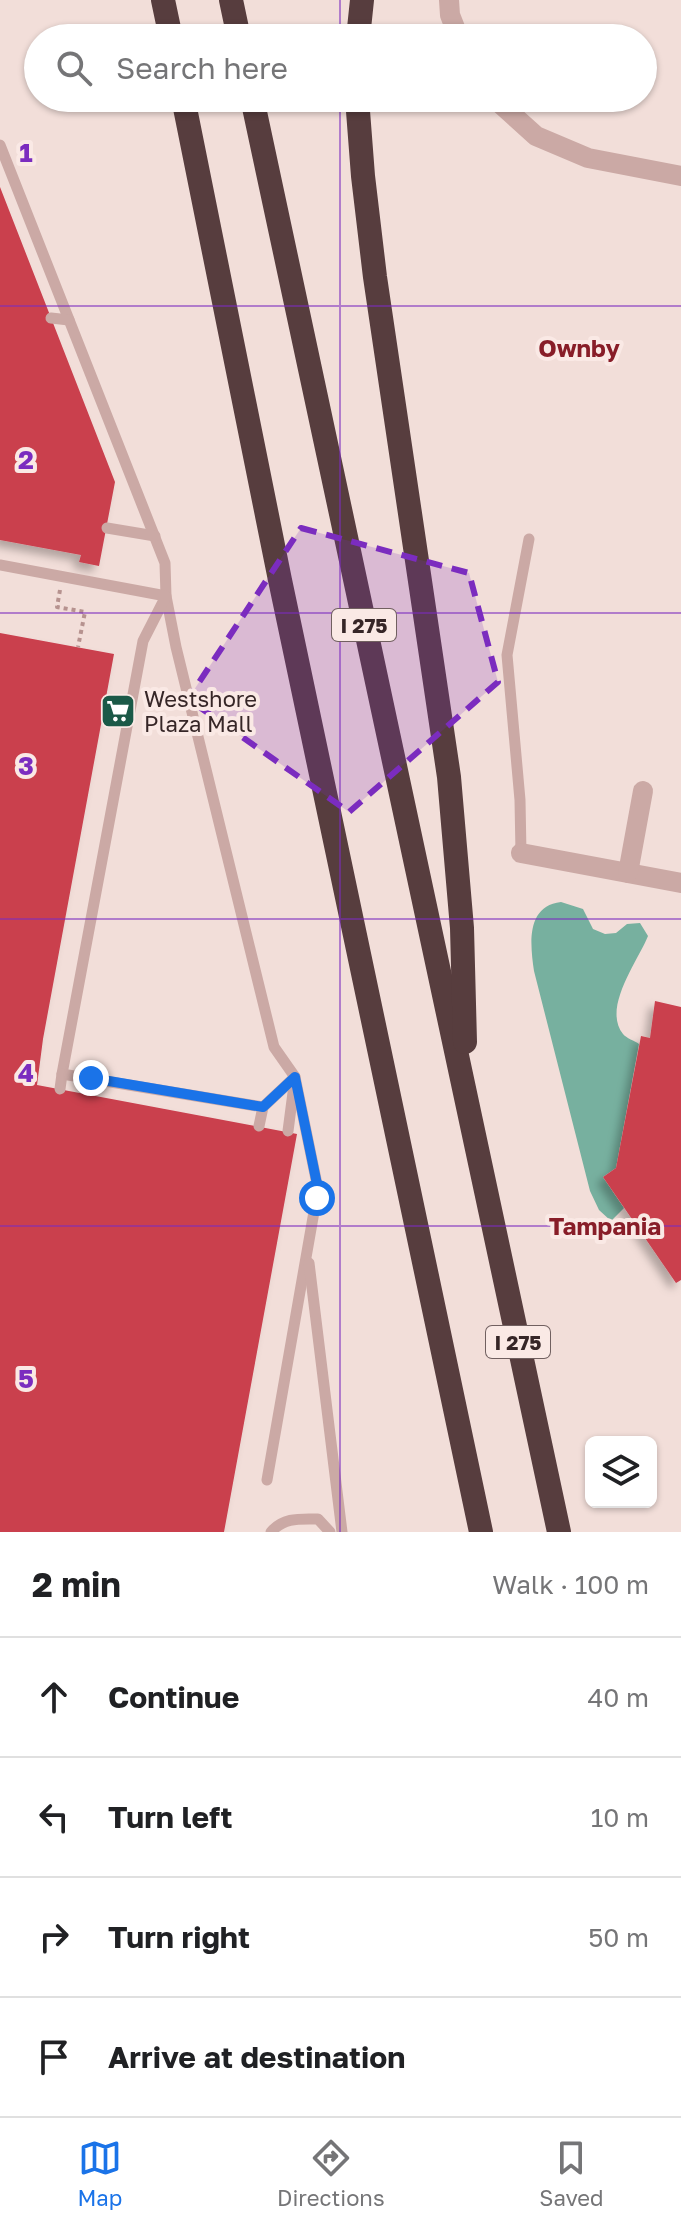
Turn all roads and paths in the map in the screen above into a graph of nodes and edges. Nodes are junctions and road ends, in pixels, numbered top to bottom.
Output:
1 (163, 0) edge
2 (231, 0) edge
3 (362, 0) edge
4 (449, 0) edge
5 (168, 24) edge
6 (236, 24) edge
7 (359, 24) edge
8 (454, 24) edge
9 (186, 112) edge
10 (255, 112) edge
11 (358, 112) edge
12 (509, 112) edge
13 (0, 145) edge
14 (681, 176) edge
15 (51, 318) dead end
16 (69, 320) junction
17 (107, 528) dead end
18 (155, 536) junction
19 (529, 539) dead end
20 (0, 565) edge
21 (62, 580) dead end
22 (166, 596) junction
23 (78, 647) dead end
24 (643, 791) dead end
25 (521, 853) joint
26 (628, 873) junction
27 (681, 883) edge
28 (62, 1074) junction
29 (295, 1077) junction
30 (60, 1089) dead end
31 (263, 1107) junction
32 (259, 1126) dead end
33 (288, 1131) dead end
34 (478, 1152) junction
35 (307, 1248) junction
36 (267, 1480) dead end
37 (271, 1532) edge
38 (330, 1532) edge
39 (342, 1532) edge
40 (481, 1532) edge
41 (559, 1532) edge

1 - 5 highway
2 - 6 highway
3 - 7 highway
4 - 8 street
9 - 40 highway
10 - 34 highway, I 275
11 - 34 highway
12 - 14 street
13 - 16 lane
15 - 16 lane
16 - 18 lane
17 - 18 lane
18 - 22 lane
19 - 25 lane
20 - 22 lane
21 - 23 path
22 - 28 lane
22 - 29 lane
24 - 26 street
25 - 26 street
26 - 27 street
28 - 30 lane
28 - 31 lane
29 - 31 lane
29 - 33 lane
29 - 35 lane
31 - 32 lane
34 - 41 highway, I 275
35 - 36 lane
35 - 39 lane
37 - 38 lane

